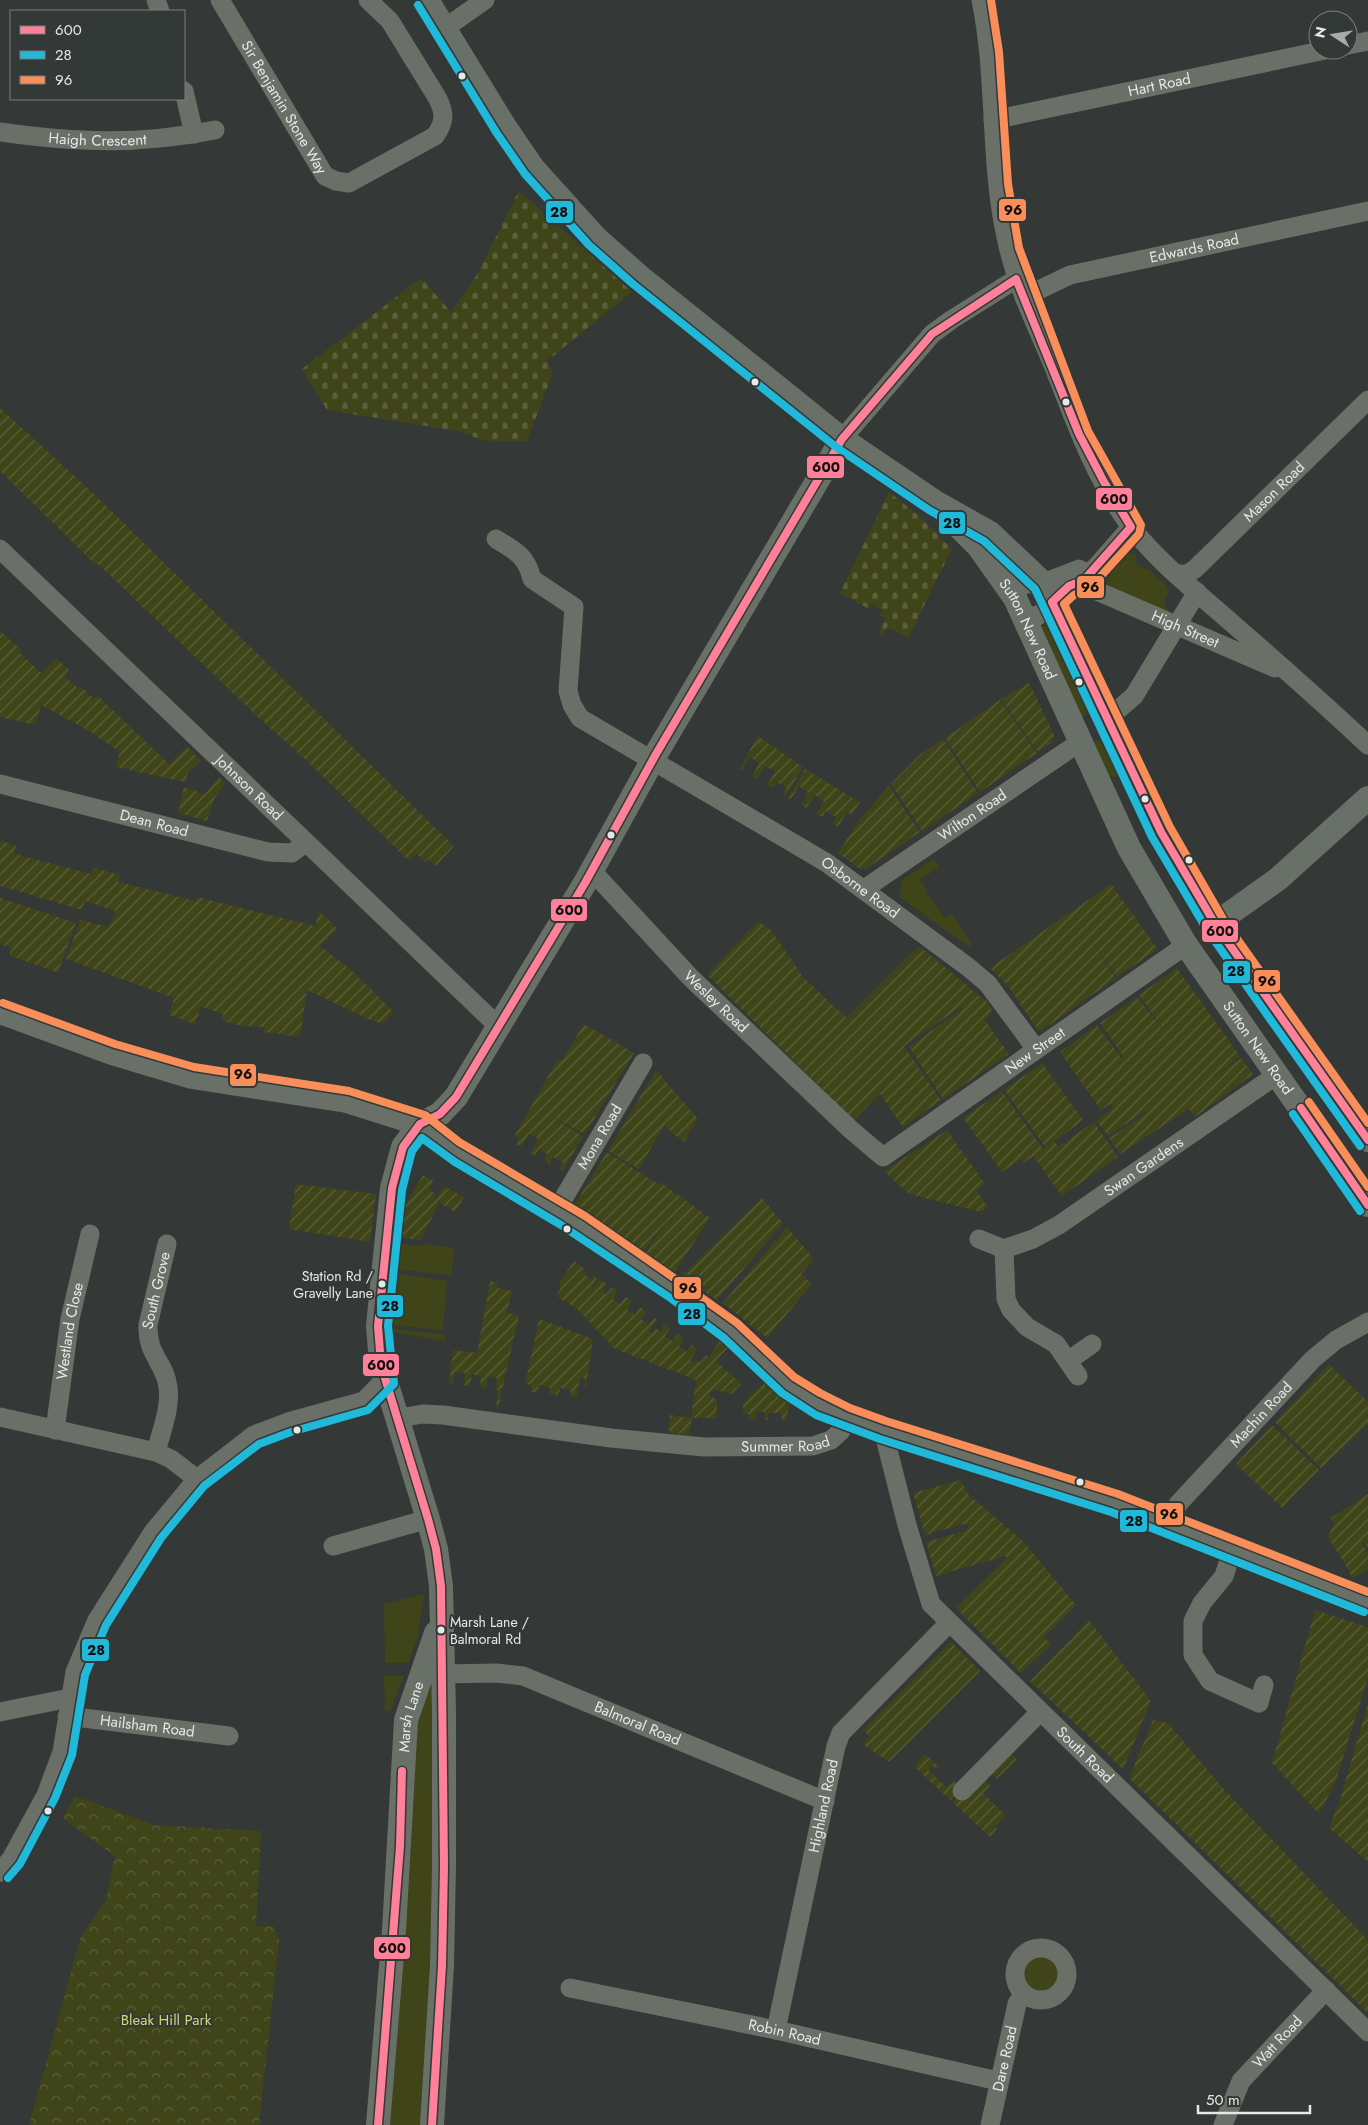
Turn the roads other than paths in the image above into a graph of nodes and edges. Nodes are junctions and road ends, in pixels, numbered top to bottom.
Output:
1 (220, 0) edge
2 (368, 0) edge
3 (427, 0) edge
4 (485, 0) edge
5 (981, 0) edge
6 (445, 28) junction
7 (1308, 54) edge
8 (185, 95) edge
9 (994, 120) junction
10 (215, 130) dead end
11 (0, 132) edge
12 (194, 134) junction
13 (1368, 211) edge
14 (1016, 279) junction
15 (1024, 297) junction
16 (1368, 400) edge
17 (842, 439) junction
18 (935, 502) junction
19 (1131, 527) junction
20 (496, 539) dead end
21 (0, 549) edge
22 (1087, 574) junction
23 (1176, 574) junction
24 (1197, 592) junction
25 (1048, 593) junction
26 (1019, 606) junction
27 (1172, 634) junction
28 (1292, 675) junction
29 (1105, 714) junction
30 (1080, 742) junction
31 (1368, 745) edge
32 (654, 760) junction
33 (0, 784) edge
34 (1368, 798) edge
35 (305, 843) junction
36 (592, 871) junction
37 (864, 889) junction
38 (1216, 924) junction
39 (1186, 946) junction
40 (0, 1012) edge
41 (498, 1026) junction
42 (1036, 1049) junction
43 (643, 1063) dead end
44 (1278, 1074) junction
45 (420, 1124) junction
46 (1367, 1137) edge
47 (883, 1157) joint
48 (1368, 1205) edge
49 (556, 1211) junction
50 (90, 1234) dead end
51 (979, 1239) dead end
52 (167, 1244) dead end
53 (1004, 1249) junction
54 (1368, 1322) edge
55 (1092, 1344) dead end
56 (385, 1379) junction
57 (0, 1417) edge
58 (846, 1417) junction
59 (399, 1418) junction
60 (55, 1430) junction
61 (883, 1430) junction
62 (156, 1452) junction
63 (197, 1478) junction
64 (428, 1519) junction
65 (1169, 1524) junction
66 (333, 1546) dead end
67 (1232, 1550) junction
68 (1365, 1597) edge
69 (442, 1612) junction
70 (949, 1623) junction
71 (443, 1674) junction
72 (1264, 1685) dead end
73 (68, 1707) junction
74 (0, 1712) edge
75 (1040, 1712) junction
76 (229, 1736) dead end
77 (962, 1791) dead end
78 (825, 1801) junction
79 (0, 1872) edge
80 (570, 1988) dead end
81 (1326, 1990) junction
82 (1023, 1994) dead end
83 (776, 2030) junction
84 (1368, 2032) edge
85 (998, 2081) junction
86 (378, 2125) edge
87 (432, 2125) edge
88 (990, 2125) edge
89 (1223, 2125) edge

1 - 2 street, Sir Benjamin Stone Way
3 - 6 main road
4 - 6 street
5 - 9 street, High Street
6 - 17 main road
7 - 9 street, Hart Road
8 - 12 street
9 - 14 street, High Street
10 - 12 street, Haigh Crescent
11 - 12 street, Haigh Crescent
13 - 15 street, Edwards Road
14 - 15 street, High Street
14 - 17 street
15 - 19 street, High Street
16 - 23 street, Mason Road
17 - 18 main road
17 - 32 main road
18 - 25 main road, Sutton New Road
18 - 26 main road, Sutton New Road
19 - 22 street
19 - 23 street, High Street
20 - 32 street, Osborne Road
21 - 35 street, Johnson Road
22 - 25 street
22 - 27 street, High Street
23 - 24 street, High Street
24 - 27 street
24 - 28 street, High Street
25 - 26 street
25 - 26 street
25 - 29 main road, Sutton New Road
26 - 30 main road, Sutton New Road
27 - 28 street, High Street
27 - 29 street
28 - 31 street, High Street
29 - 38 main road, Sutton New Road
30 - 37 street, Wilton Road
30 - 39 main road, Sutton New Road
32 - 36 main road
32 - 37 street, Osborne Road
33 - 35 street, Dean Road
34 - 38 main road
35 - 41 street, Johnson Road
36 - 41 main road
36 - 47 street, Wesley Road
37 - 42 street, Osborne Road
38 - 46 main road, Sutton New Road
39 - 42 street, New Street
39 - 44 main road, Sutton New Road
40 - 45 main road
41 - 45 main road
42 - 47 street, New Street
43 - 49 street, Mona Road
44 - 48 main road, Sutton New Road
44 - 53 street, Swan Gardens
45 - 49 main road
45 - 56 main road, Marsh Lane
49 - 58 main road
50 - 60 street, Westland Close
51 - 53 street
52 - 62 street, South Grove
53 - 55 street
54 - 65 street, Machin Road
56 - 59 main road, Marsh Lane
56 - 63 street
57 - 60 street
58 - 59 street, Summer Road
58 - 61 main road, Summer Road
59 - 64 main road, Marsh Lane
60 - 62 street
61 - 65 main road, Summer Road
61 - 70 street, South Road
62 - 63 street
63 - 73 street
64 - 66 street
64 - 69 main road, Marsh Lane
65 - 67 main road, Summer Road
67 - 68 main road, Summer Road
67 - 72 street
69 - 71 main road, Marsh Lane
69 - 86 main road, Marsh Lane
70 - 75 street, South Road
70 - 78 street, Highland Road
71 - 78 street, Balmoral Road
71 - 87 main road, Marsh Lane
73 - 74 street, Hailsham Road
73 - 76 street, Hailsham Road
73 - 79 street
75 - 77 street
75 - 81 street, South Road
78 - 83 street, Highland Road
80 - 83 street, Robin Road
81 - 84 street, South Road
81 - 89 street, Watt Road
82 - 85 street, Dare Road
83 - 85 street, Robin Road
85 - 88 street, Dare Road

